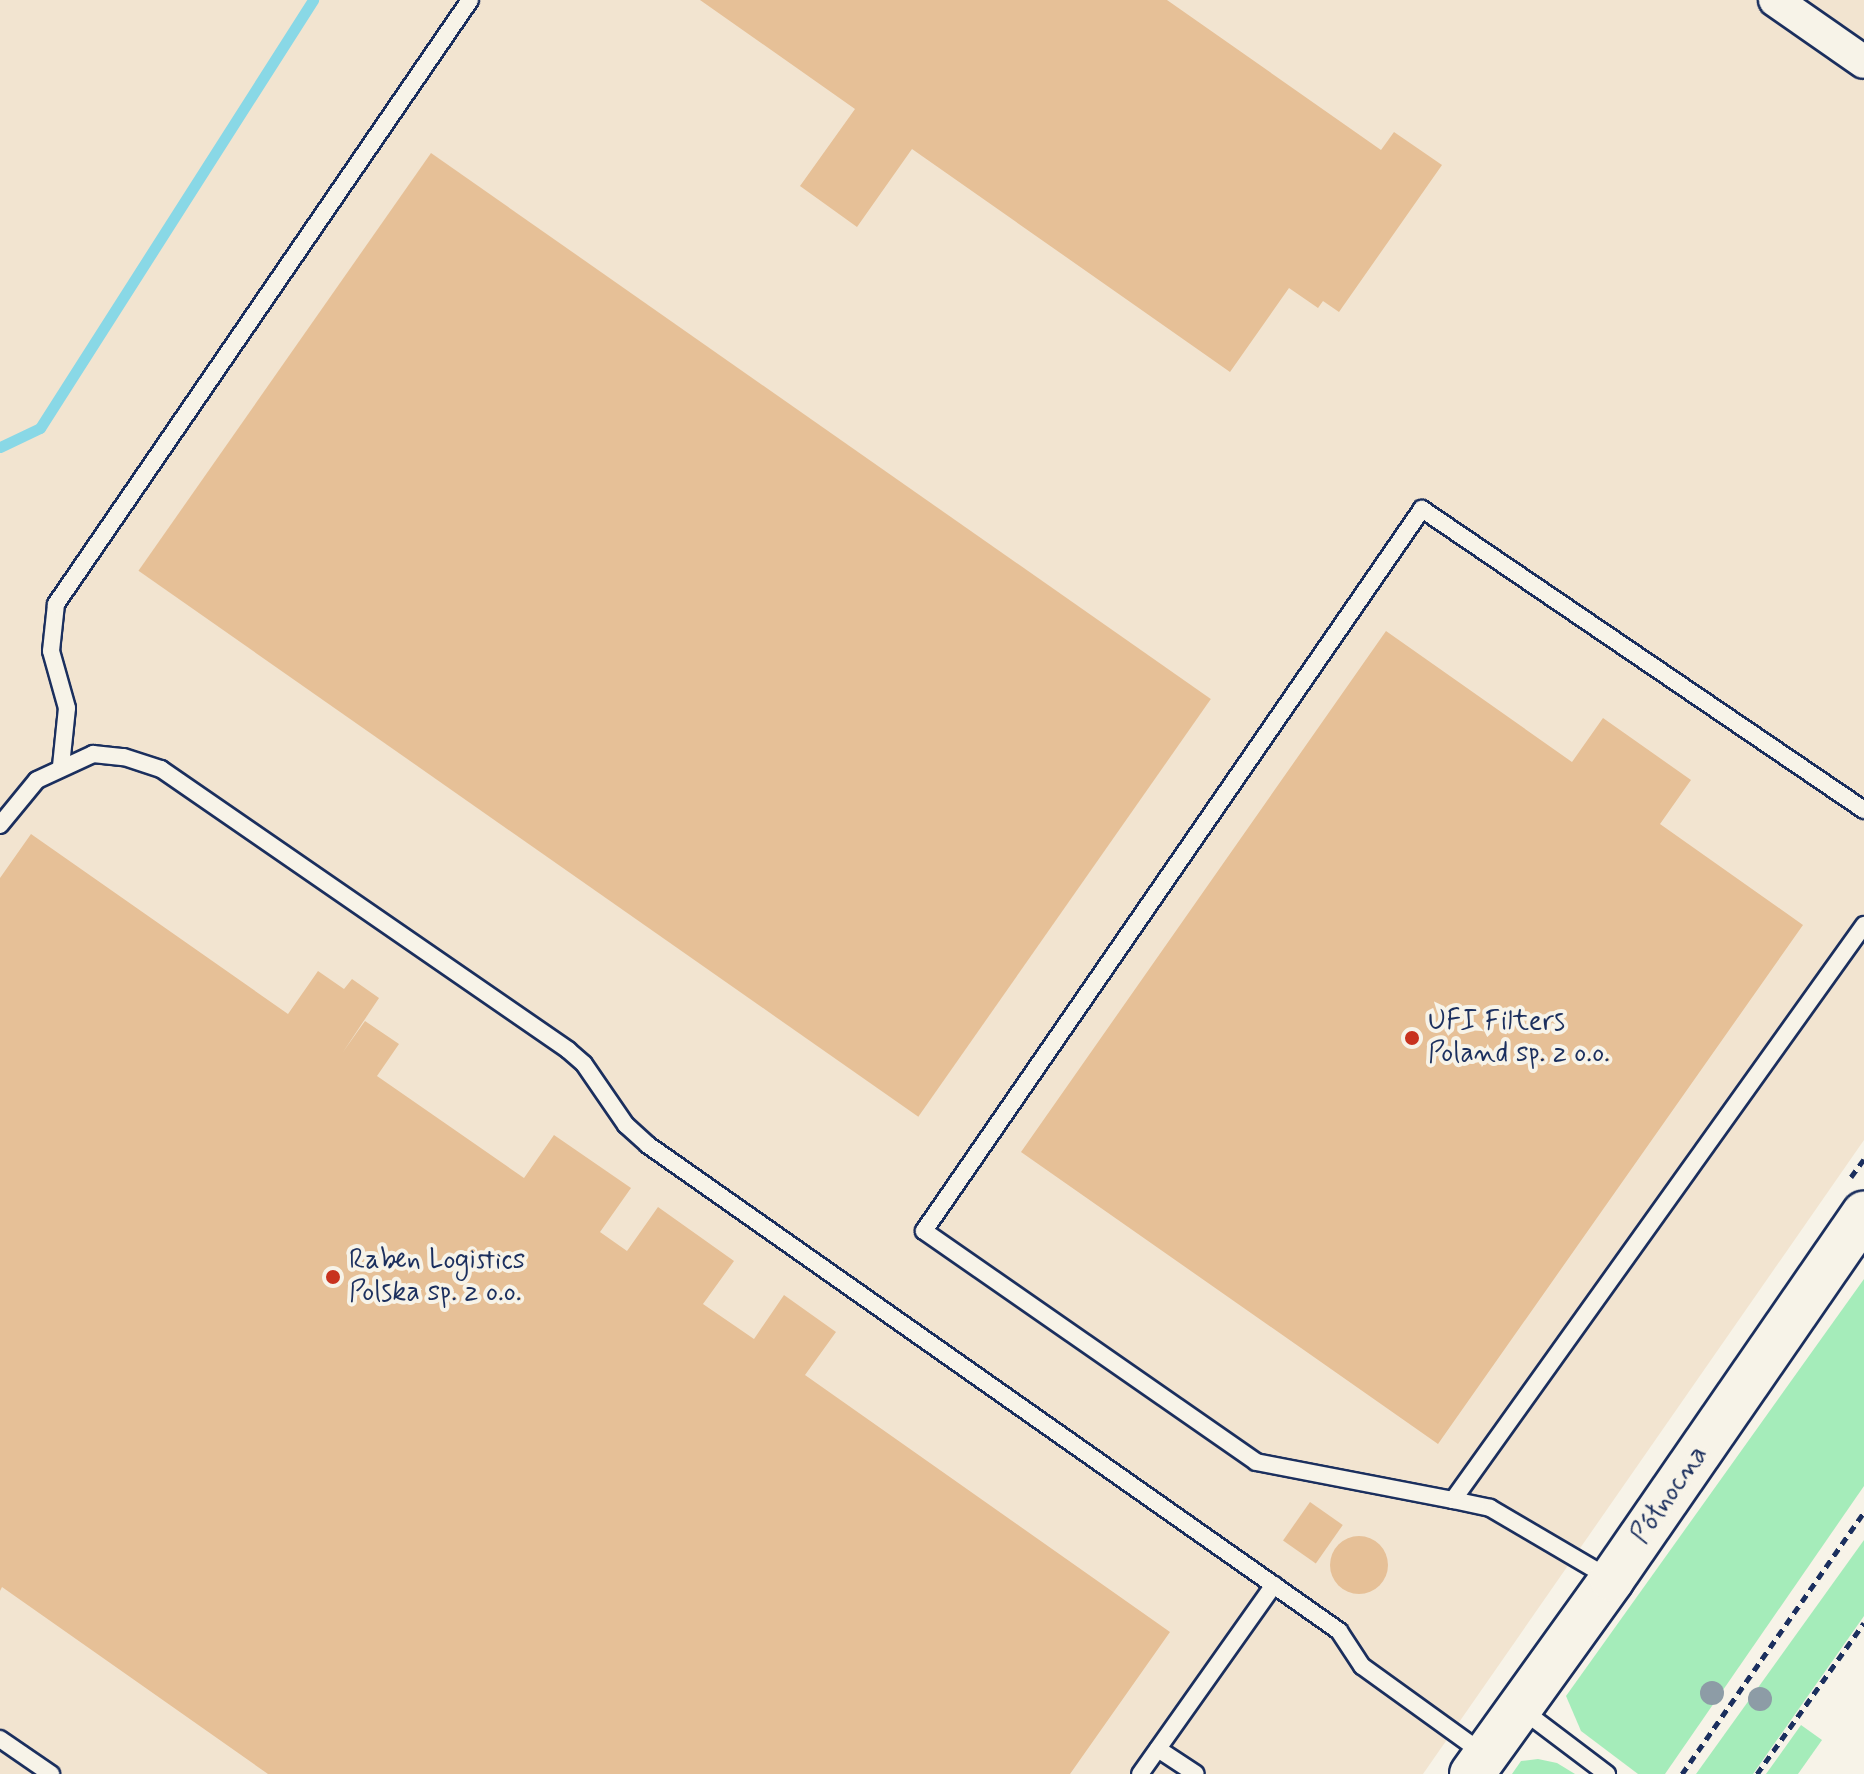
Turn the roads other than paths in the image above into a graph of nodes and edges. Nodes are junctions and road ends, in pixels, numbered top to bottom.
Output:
1 (470, 0) edge
2 (1775, 0) edge
3 (1864, 62) edge
4 (61, 766) junction
5 (1864, 810) edge
6 (0, 825) edge
7 (1864, 925) edge
8 (1864, 1214) edge
9 (1453, 1500) junction
10 (1612, 1579) junction
11 (1274, 1585) junction
12 (1519, 1708) junction
13 (0, 1739) edge
14 (1158, 1749) junction
15 (1478, 1765) edge
16 (51, 1774) edge
17 (1140, 1774) edge
18 (1196, 1774) edge
19 (1607, 1774) edge

1 - 4 lane
2 - 3 street
4 - 6 lane
4 - 11 lane
5 - 9 lane
7 - 9 lane
8 - 10 street, Północna
9 - 10 lane
10 - 12 street, Północna
11 - 14 lane
11 - 15 lane
12 - 15 street, Północna
12 - 19 lane
13 - 16 lane
14 - 17 lane
14 - 18 lane

